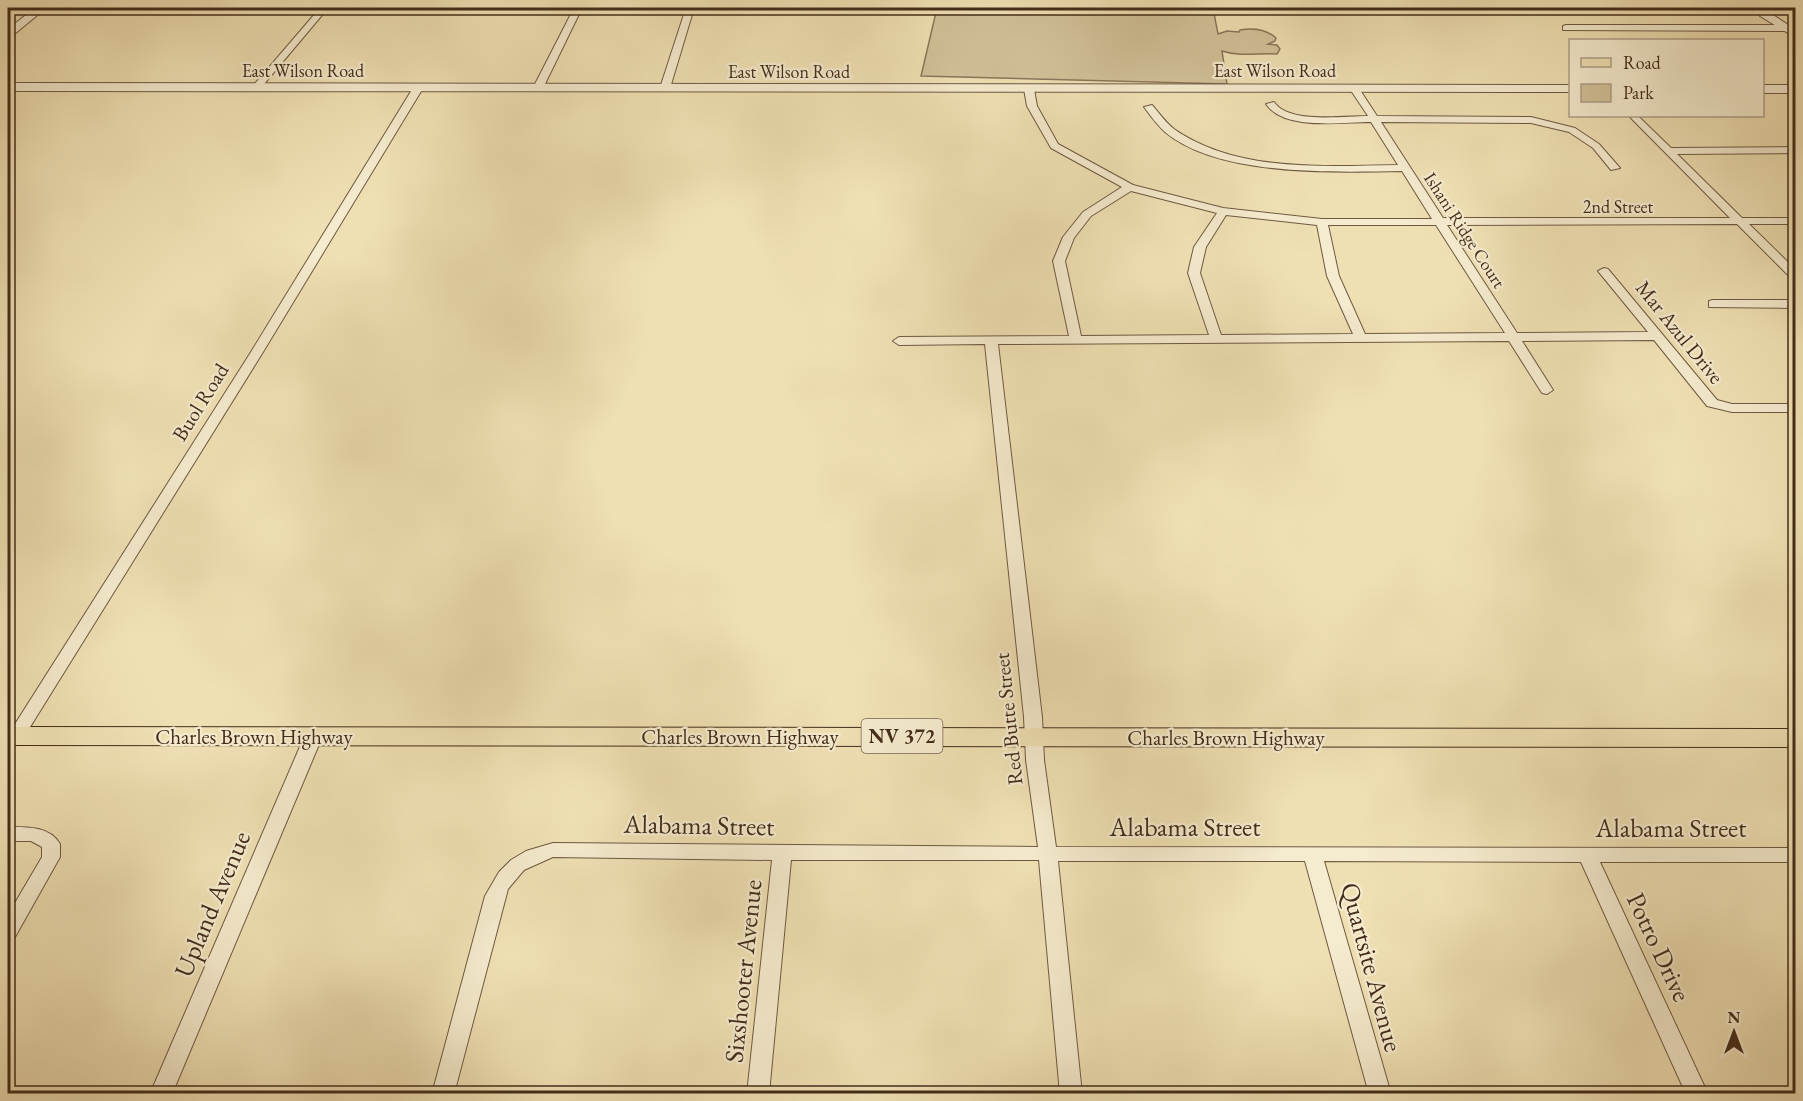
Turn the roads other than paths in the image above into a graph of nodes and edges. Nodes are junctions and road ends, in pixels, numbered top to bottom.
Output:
1 (41, 8) edge
2 (324, 8) edge
3 (578, 8) edge
4 (690, 8) edge
5 (1768, 11) edge
6 (1566, 28) dead end
7 (1692, 28) junction
8 (1791, 32) edge
9 (8, 34) edge
10 (1704, 38) dead end
11 (8, 87) edge
12 (1765, 87) edge
13 (256, 88) junction
14 (418, 88) junction
15 (538, 88) junction
16 (665, 88) junction
17 (1569, 88) edge
18 (1029, 89) junction
19 (1355, 89) junction
20 (1796, 89) edge
21 (1271, 104) dead end
22 (1149, 107) dead end
23 (1633, 117) edge
24 (1375, 119) junction
25 (1796, 150) edge
26 (1667, 151) junction
27 (1406, 168) junction
28 (1616, 168) dead end
29 (1129, 187) junction
30 (1223, 211) junction
31 (1322, 222) junction
32 (1440, 222) junction
33 (1738, 222) junction
34 (1796, 222) edge
35 (1604, 271) dead end
36 (1796, 277) edge
37 (1713, 304) dead end
38 (1796, 304) edge
39 (1513, 336) junction
40 (1658, 336) junction
41 (1360, 337) junction
42 (1216, 339) junction
43 (1076, 340) junction
44 (899, 341) dead end
45 (990, 341) junction
46 (1548, 390) dead end
47 (1796, 408) edge
48 (314, 735) junction
49 (12, 736) edge
50 (1034, 736) junction
51 (1796, 738) edge
52 (8, 834) edge
53 (782, 853) junction
54 (1048, 854) junction
55 (1313, 854) junction
56 (1587, 855) junction
57 (1796, 855) edge
58 (8, 932) edge
59 (161, 1094) edge
60 (443, 1094) edge
61 (758, 1094) edge
62 (1071, 1094) edge
63 (1380, 1094) edge
64 (1697, 1094) edge

1 - 9 street
2 - 13 street
3 - 15 street
4 - 16 street
5 - 8 street
6 - 7 street
7 - 8 street
7 - 10 street
11 - 13 street, East Wilson Road
12 - 20 street
13 - 14 street, East Wilson Road
14 - 15 street, East Wilson Road
14 - 49 street, Buol Road
15 - 16 street, East Wilson Road
16 - 18 street, East Wilson Road
17 - 19 street, East Wilson Road
18 - 19 street, East Wilson Road
18 - 29 street, 2nd Street
19 - 24 street, Ishani Ridge Court
21 - 24 street
22 - 27 street
23 - 26 street
24 - 27 street, Ishani Ridge Court
24 - 28 street
25 - 26 street
26 - 33 street
27 - 32 street, Ishani Ridge Court
29 - 30 street, 2nd Street
29 - 43 street
30 - 31 street, 2nd Street
30 - 42 street
31 - 32 street, 2nd Street
31 - 41 street
32 - 33 street, 2nd Street
32 - 39 street, Ishani Ridge Court
33 - 34 street, 2nd Street
33 - 36 street
35 - 40 street, Mar Azul Drive
37 - 38 street
39 - 40 street
39 - 41 street
39 - 46 street, Ishani Ridge Court
40 - 47 street, Mar Azul Drive
41 - 42 street
42 - 43 street
43 - 45 street
44 - 45 street
45 - 50 street, Red Butte Street
48 - 49 main road, Charles Brown Highway / NV 372
48 - 50 main road, Charles Brown Highway / NV 372
48 - 59 street, Upland Avenue
50 - 51 main road, Charles Brown Highway / NV 372
50 - 54 street, Red Butte Street
52 - 58 street
53 - 54 street, Alabama Street
53 - 60 street, Alabama Street
53 - 61 street, Sixshooter Avenue
54 - 55 street, Alabama Street
54 - 62 street, Red Butte Street
55 - 56 street, Alabama Street
55 - 63 street, Quartsite Avenue
56 - 57 street, Alabama Street
56 - 64 street, Potro Drive

